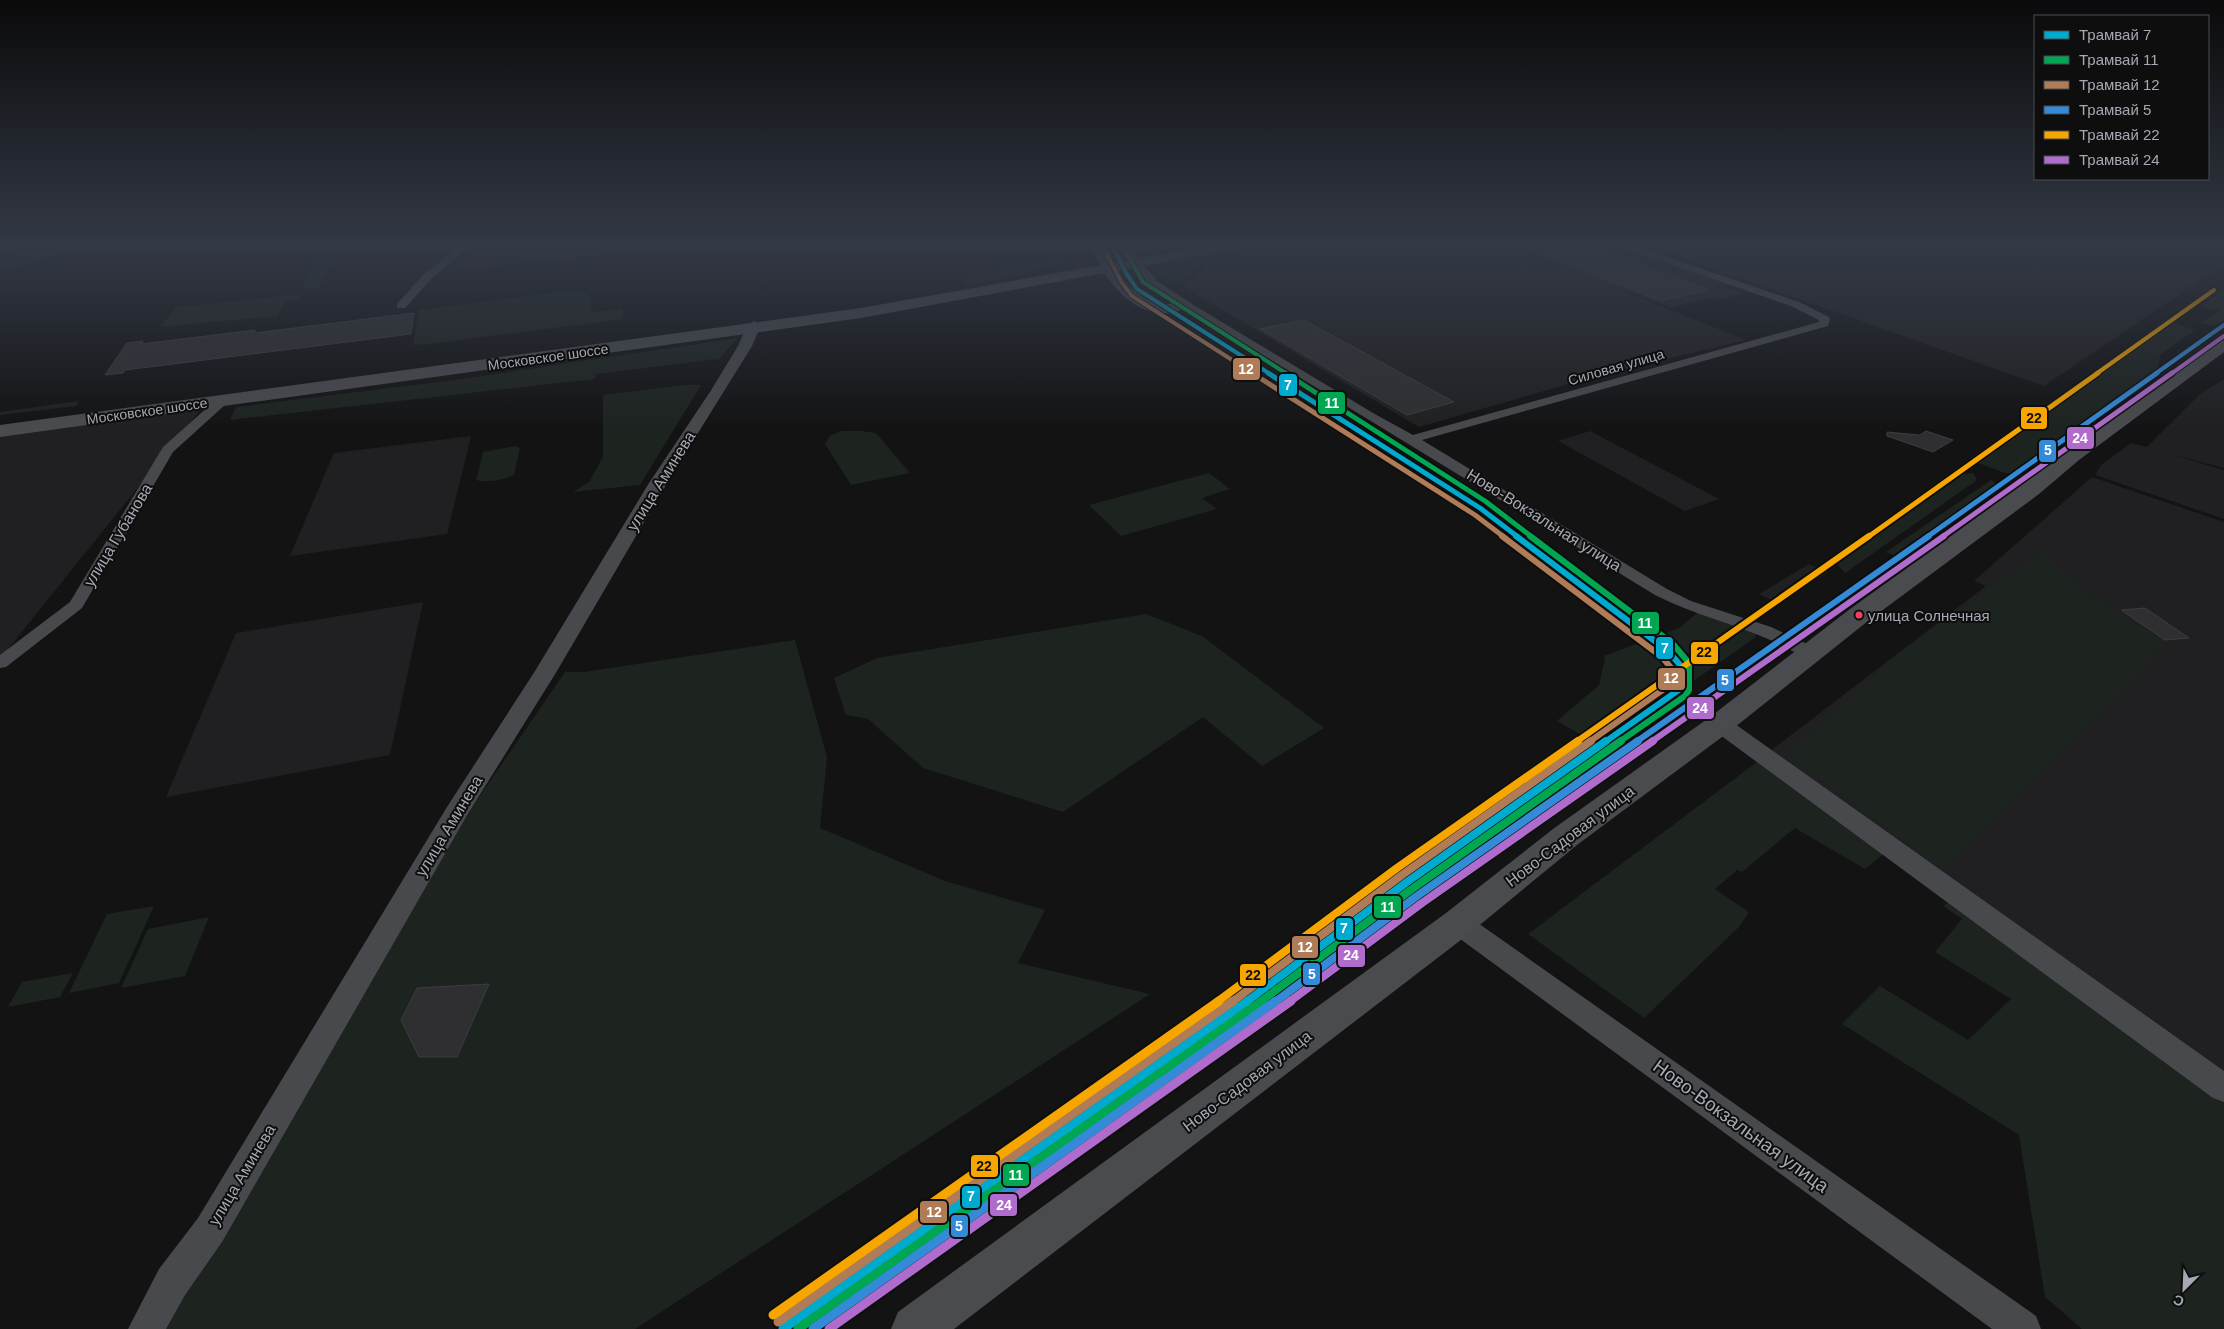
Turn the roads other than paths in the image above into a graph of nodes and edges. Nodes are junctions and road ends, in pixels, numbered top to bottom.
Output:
1 (850, 307) edge
2 (892, 307) edge
3 (1149, 307) edge
4 (1176, 307) edge
5 (1189, 307) edge
6 (1801, 307) edge
7 (1164, 309) junction
8 (1200, 313) junction
9 (754, 327) junction
10 (2224, 343) edge
11 (224, 399) junction
12 (41, 421) junction
13 (0, 422) edge
14 (0, 431) edge
15 (1411, 439) junction
16 (1812, 654) junction
17 (0, 663) edge
18 (1720, 724) junction
19 (1458, 923) junction
20 (2224, 1088) edge
21 (146, 1329) edge
22 (915, 1329) edge
23 (2023, 1329) edge

1 - 12 main road, Московское шоссе
2 - 9 main road, Московское шоссе
3 - 7 main road
4 - 7 main road
5 - 8 street, Ново-Вокзальная улица
6 - 15 street, Силовая улица
7 - 8 main road
8 - 15 street, Ново-Вокзальная улица
9 - 11 main road, Московское шоссе
9 - 21 street, улица Аминева
10 - 16 main road, Ново-Садовая улица
11 - 12 main road, Московское шоссе
11 - 12 main road, Московское шоссе
11 - 17 street, улица Губанова
12 - 13 main road, Московское шоссе
12 - 14 main road, Московское шоссе
15 - 16 street, Ново-Вокзальная улица
16 - 18 main road, Ново-Садовая улица
18 - 19 main road, Ново-Садовая улица
18 - 20 street
19 - 22 main road, Ново-Садовая улица
19 - 23 street, Ново-Вокзальная улица

